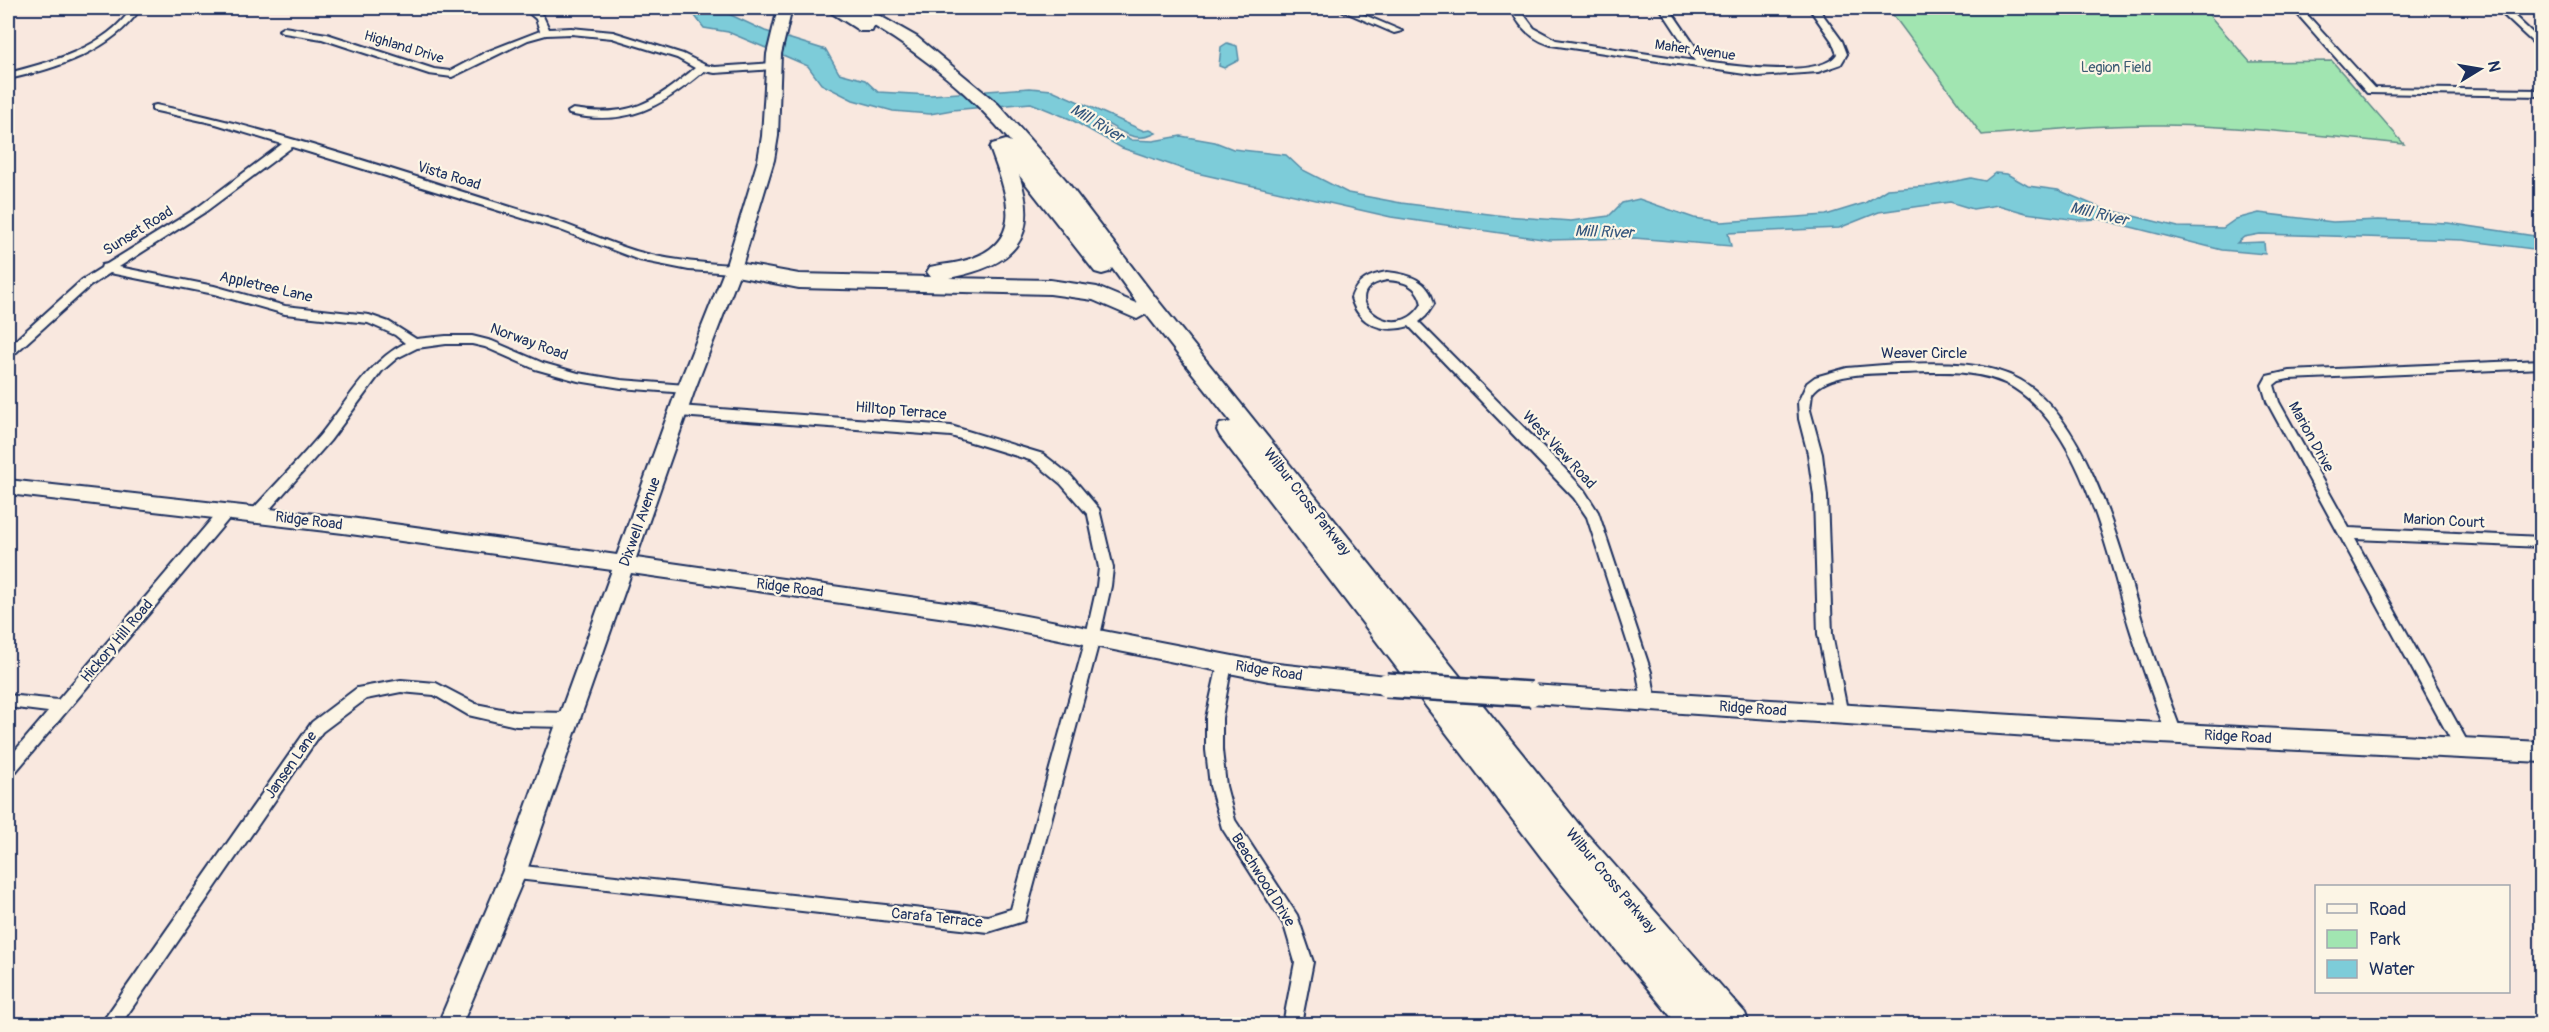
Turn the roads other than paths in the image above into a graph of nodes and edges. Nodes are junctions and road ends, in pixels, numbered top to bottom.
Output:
1 (136, 8) edge
2 (528, 8) edge
3 (784, 8) edge
4 (832, 8) edge
5 (855, 8) edge
6 (1302, 8) edge
7 (1341, 8) edge
8 (1515, 8) edge
9 (1665, 8) edge
10 (1814, 8) edge
11 (2296, 8) edge
12 (2501, 8) edge
13 (1264, 9) dead end
14 (284, 30) dead end
15 (1397, 31) dead end
16 (545, 32) junction
17 (2541, 48) edge
18 (773, 59) junction
19 (1702, 64) junction
20 (702, 68) junction
21 (8, 76) edge
22 (2541, 93) edge
23 (156, 108) dead end
24 (573, 112) dead end
25 (985, 116) junction
26 (290, 143) junction
27 (106, 268) junction
28 (733, 269) junction
29 (1137, 312) junction
30 (1412, 322) junction
31 (414, 344) junction
32 (8, 353) edge
33 (2541, 364) edge
34 (686, 388) junction
35 (679, 411) junction
36 (8, 487) edge
37 (227, 511) junction
38 (1094, 513) joint
39 (257, 514) junction
40 (2346, 533) junction
41 (2541, 542) edge
42 (625, 564) junction
43 (1093, 637) junction
44 (1225, 664) junction
45 (8, 701) edge
46 (1649, 702) junction
47 (61, 707) junction
48 (1840, 715) junction
49 (569, 720) junction
50 (2174, 734) junction
51 (2463, 748) junction
52 (2541, 752) edge
53 (8, 770) edge
54 (514, 873) junction
55 (111, 1024) edge
56 (450, 1024) edge
57 (1292, 1024) edge
58 (1697, 1024) edge
59 (1734, 1024) edge

1 - 21 street
2 - 16 street
3 - 18 main road, Dixwell Avenue
4 - 25 highway, Wilbur Cross Parkway
5 - 25 highway, Wilbur Cross Parkway
6 - 13 street
7 - 15 street
8 - 19 street, Maher Avenue
9 - 19 street
10 - 19 street, Maher Avenue
11 - 22 street
12 - 17 street
14 - 16 street, Highland Drive
16 - 20 street, Highland Drive
18 - 20 street
18 - 28 main road, Dixwell Avenue
20 - 24 street
23 - 26 street, Vista Road
25 - 28 highway
25 - 29 highway, Wilbur Cross Parkway
25 - 59 highway, Wilbur Cross Parkway
26 - 27 street, Sunset Road
26 - 28 street, Vista Road
27 - 31 street, Appletree Lane
27 - 32 street, Sunset Road
28 - 29 highway
28 - 34 main road, Dixwell Avenue
29 - 58 highway, Wilbur Cross Parkway
30 - 30 street
30 - 46 street, West View Road
31 - 34 street, Norway Road
31 - 39 street, Norway Road
33 - 40 street, Marion Drive
34 - 35 main road, Dixwell Avenue
35 - 38 street, Hilltop Terrace
35 - 42 main road, Dixwell Avenue
36 - 37 main road, Ridge Road
37 - 39 main road, Ridge Road
37 - 47 street, Hickory Hill Road
38 - 43 street, Carafa Terrace
39 - 42 main road, Ridge Road
40 - 41 street, Marion Court
40 - 51 street, Marion Drive
42 - 43 main road, Ridge Road
42 - 49 main road, Dixwell Avenue
43 - 44 main road, Ridge Road
43 - 54 street, Carafa Terrace
44 - 46 main road, Ridge Road, bridge
44 - 57 street, Beachwood Drive
45 - 47 street
46 - 48 main road, Ridge Road
47 - 53 street, Hickory Hill Road
48 - 50 main road, Ridge Road
48 - 50 street, Weaver Circle
49 - 54 main road, Dixwell Avenue
49 - 55 street, Jansen Lane
50 - 51 main road, Ridge Road
51 - 52 main road, Ridge Road
54 - 56 main road, Dixwell Avenue

